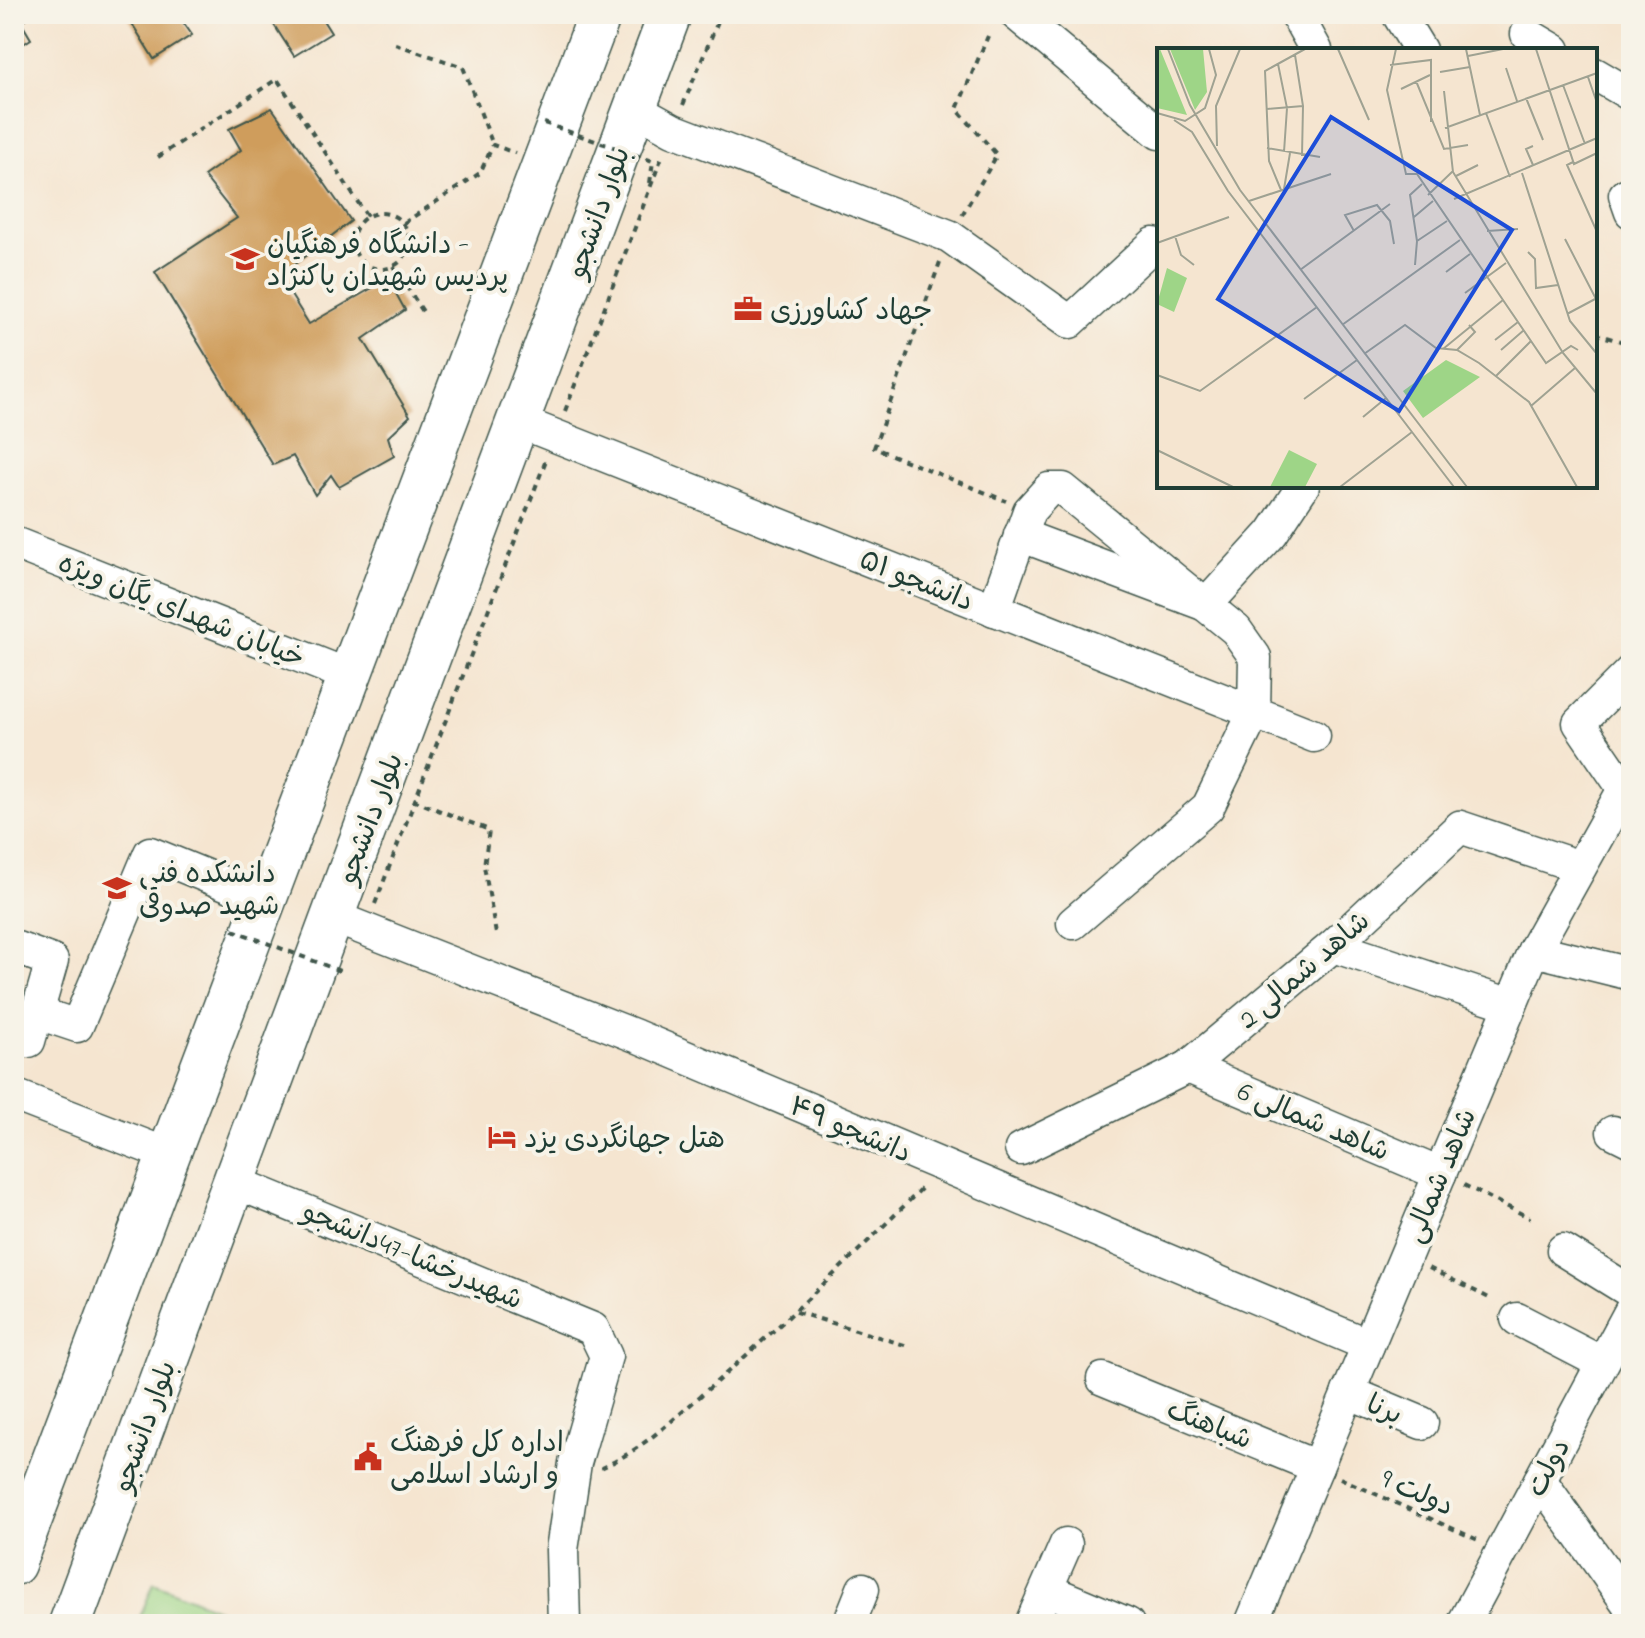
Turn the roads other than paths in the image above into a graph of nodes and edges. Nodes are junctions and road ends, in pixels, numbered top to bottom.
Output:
1 (600, 14) edge
2 (670, 14) edge
3 (1016, 14) edge
4 (1296, 14) edge
5 (1398, 14) edge
6 (1315, 48) edge
7 (1419, 48) edge
8 (1597, 75) edge
9 (1631, 95) edge
10 (635, 109) junction
11 (1157, 131) edge
12 (1157, 246) edge
13 (538, 429) junction
14 (1302, 488) edge
15 (1024, 523) junction
16 (14, 543) edge
17 (1206, 605) junction
18 (994, 610) junction
19 (1631, 671) edge
20 (350, 676) junction
21 (1254, 713) junction
22 (1314, 736) dead end
23 (1580, 867) junction
24 (265, 900) junction
25 (348, 922) junction
26 (1073, 923) dead end
27 (1333, 946) junction
28 (14, 947) edge
29 (1534, 950) junction
30 (1631, 974) edge
31 (1511, 1005) junction
32 (1188, 1067) junction
33 (14, 1095) edge
34 (1021, 1149) dead end
35 (169, 1155) junction
36 (1440, 1174) junction
37 (232, 1181) junction
38 (1563, 1250) dead end
39 (1631, 1292) edge
40 (1631, 1310) edge
41 (1517, 1319) dead end
42 (1368, 1345) junction
43 (1602, 1363) junction
44 (1103, 1379) dead end
45 (1348, 1392) junction
46 (1422, 1423) dead end
47 (1317, 1467) junction
48 (1540, 1480) junction
49 (25, 1503) edge
50 (1066, 1544) dead end
51 (14, 1564) edge
52 (863, 1589) dead end
53 (1047, 1590) junction
54 (1631, 1608) edge
55 (70, 1624) edge
56 (564, 1624) edge
57 (849, 1624) edge
58 (1031, 1624) edge
59 (1128, 1624) edge
60 (1251, 1624) edge
61 (1463, 1624) edge

1 - 20 main road
2 - 10 main road, بلوار دانشجو
3 - 11 street
4 - 6 street
5 - 7 street
8 - 9 street
10 - 12 street
10 - 13 main road, بلوار دانشجو
13 - 18 street, دانشجو ۵۱
13 - 25 main road, بلوار دانشجو
14 - 17 street
15 - 17 street
15 - 17 street
15 - 18 street
16 - 20 street, خیابان شهدای یگان ویژه
17 - 21 street
18 - 21 street, دانشجو ۵۱
19 - 23 street, شاهد شمالی
20 - 24 main road
21 - 22 street, دانشجو ۵۱
21 - 26 street
23 - 27 street, شاهد شمالی 2
23 - 29 street, شاهد شمالی
24 - 28 street
24 - 35 main road
25 - 37 main road, بلوار دانشجو
25 - 42 street, دانشجو ۴۹
27 - 31 street
27 - 32 street, شاهد شمالی 2
29 - 30 street
29 - 31 street, شاهد شمالی
31 - 36 street, شاهد شمالی
32 - 34 street, شاهد شمالی 2
32 - 36 street, شاهد شمالی 6
33 - 35 street
35 - 49 main road
36 - 42 street, شاهد شمالی
37 - 55 main road, بلوار دانشجو
37 - 56 street, شهیدرخشا-47دانشجو
38 - 39 street
40 - 43 street, دولت
41 - 43 street
42 - 45 street, شاهد شمالی
43 - 48 street, دولت
44 - 47 street, شباهنگ
45 - 46 street, برنا
45 - 47 street, شاهد شمالی
47 - 60 street, شاهد شمالی
48 - 54 street
48 - 61 street, دولت
49 - 51 main road
50 - 53 street
52 - 57 street
53 - 58 street
53 - 59 street

